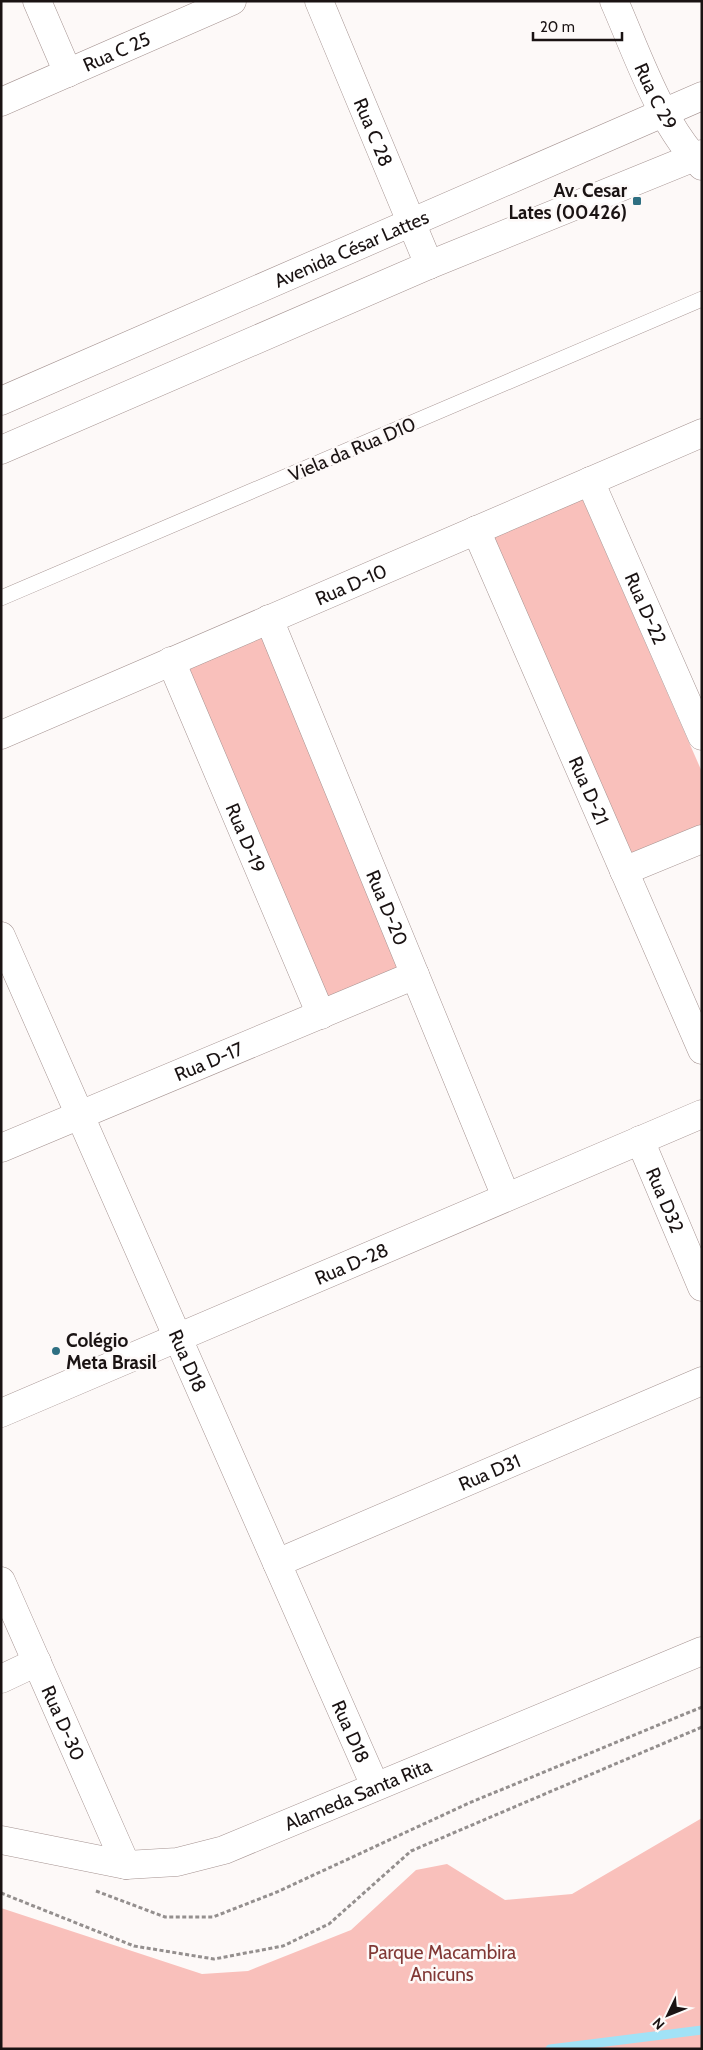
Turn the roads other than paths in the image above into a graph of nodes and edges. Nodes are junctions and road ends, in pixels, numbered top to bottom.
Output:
1 (38, 1) edge
2 (232, 1) edge
3 (320, 1) edge
4 (614, 1) edge
5 (68, 73) junction
6 (702, 96) edge
7 (1, 102) edge
8 (663, 112) junction
9 (699, 160) edge
10 (413, 222) junction
11 (429, 265) junction
12 (702, 299) edge
13 (1, 401) edge
14 (702, 433) edge
15 (1, 450) edge
16 (590, 481) junction
17 (476, 530) junction
18 (1, 598) edge
19 (269, 619) junction
20 (171, 661) junction
21 (1, 735) edge
22 (702, 736) edge
23 (702, 838) edge
24 (624, 872) junction
25 (1, 936) edge
26 (415, 975) junction
27 (321, 1015) junction
28 (702, 1050) edge
29 (702, 1114) edge
30 (80, 1115) junction
31 (640, 1140) junction
32 (1, 1148) edge
33 (506, 1197) junction
34 (702, 1286) edge
35 (178, 1338) junction
36 (702, 1381) edge
37 (1, 1413) edge
38 (277, 1563) junction
39 (1, 1581) edge
40 (702, 1651) edge
41 (37, 1662) junction
42 (1, 1679) edge
43 (374, 1786) junction
44 (1, 1840) edge
45 (126, 1865) junction

1 - 5 street
2 - 5 street, Rua C 25
3 - 10 street, Rua C 28
4 - 8 street, Rua C 29
5 - 7 street, Rua C 25
6 - 8 street, Avenida César Lattes
8 - 9 street, Rua C 29
8 - 10 street, Avenida César Lattes
9 - 11 street
10 - 11 street, Rua C 28
10 - 13 street, Avenida César Lattes
11 - 15 street
12 - 18 lane, Viela da Rua D10
14 - 16 street, Rua D-10
16 - 17 street, Rua D-10
16 - 22 street, Rua D-22
17 - 19 street, Rua D-10
17 - 24 street, Rua D-21
19 - 20 street, Rua D-10
19 - 26 street, Rua D-20
20 - 21 street, Rua D-10
20 - 27 street, Rua D-19
23 - 24 street
24 - 28 street, Rua D-21
25 - 30 street, Rua D18
26 - 27 street, Rua D-17
26 - 33 street, Rua D-20
27 - 30 street, Rua D-17
29 - 31 street, Rua D-28
30 - 32 street, Rua D-17
30 - 35 street, Rua D18
31 - 33 street, Rua D-28
31 - 34 street, Rua D32
33 - 35 street, Rua D-28
35 - 37 street, Rua D-28
35 - 38 street, Rua D18
36 - 38 street, Rua D31
38 - 43 street, Rua D18
39 - 41 street, Rua D-30
40 - 43 street, Alameda Santa Rita
41 - 42 street
41 - 45 street, Rua D-30
43 - 45 street, Alameda Santa Rita
44 - 45 street, Alameda Santa Rita

